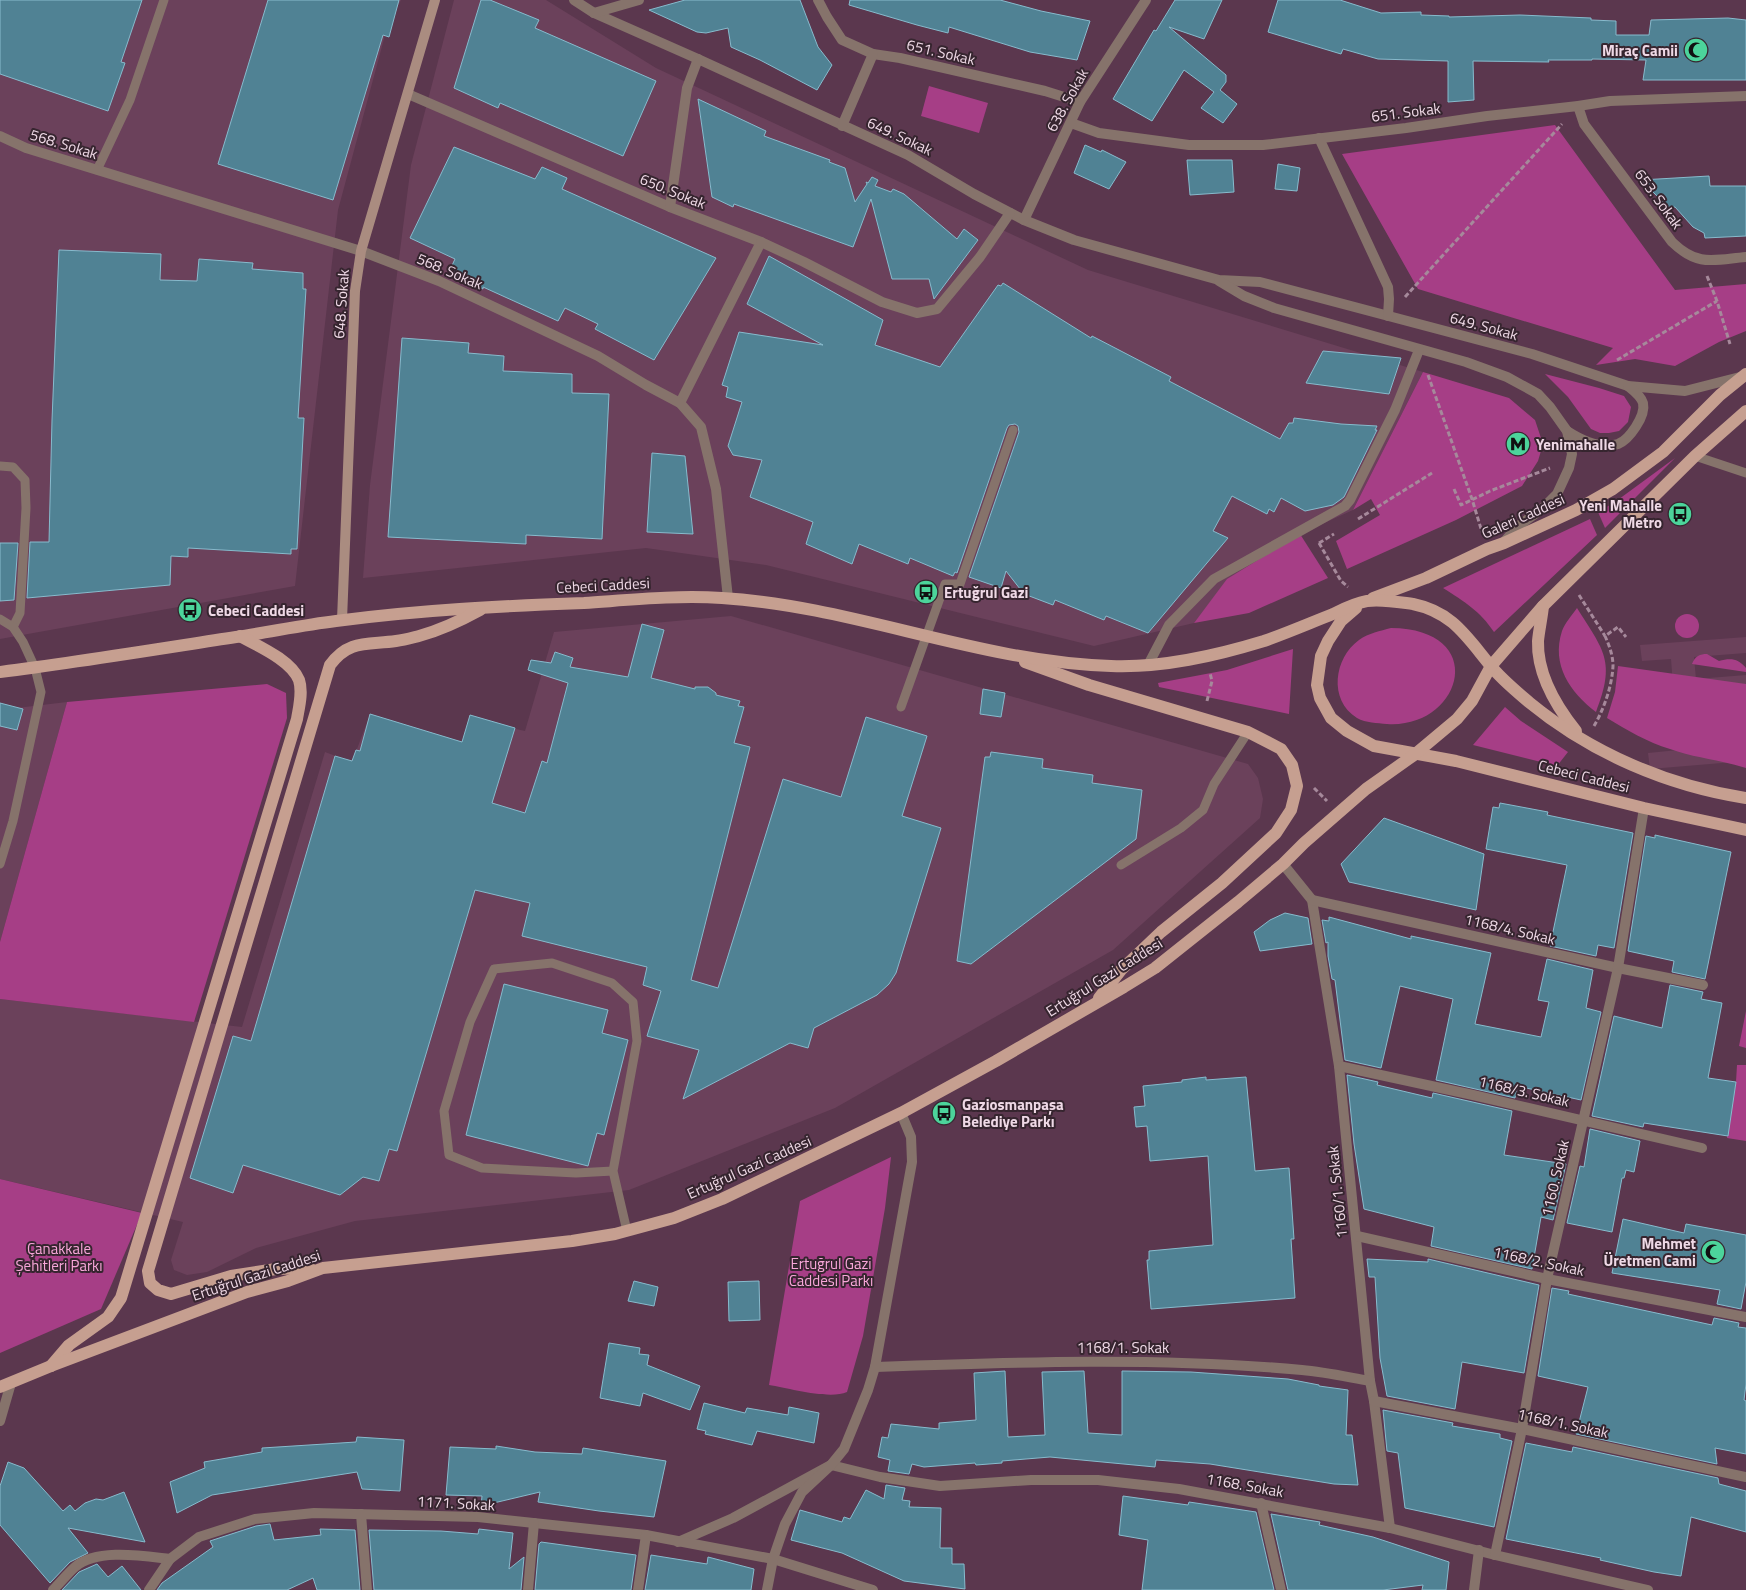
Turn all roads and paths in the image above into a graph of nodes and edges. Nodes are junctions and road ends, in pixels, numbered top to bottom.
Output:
1 (164, 0) edge
2 (435, 0) edge
3 (574, 0) edge
4 (639, 0) edge
5 (818, 0) edge
6 (1146, 0) edge
7 (594, 13) junction
8 (873, 54) junction
9 (698, 59) junction
10 (408, 94) junction
11 (1746, 96) edge
12 (1080, 102) junction
13 (1578, 106) junction
14 (1071, 123) junction
15 (842, 126) junction
16 (0, 136) edge
17 (1319, 138) junction
18 (97, 170) junction
19 (670, 207) junction
20 (1010, 213) junction
21 (1024, 220) junction
22 (761, 242) junction
23 (361, 251) junction
24 (1746, 258) edge
25 (1703, 261) junction
26 (1218, 280) junction
27 (1717, 301) junction
28 (1388, 316) junction
29 (1730, 344) dead end
30 (1419, 350) junction
31 (1617, 360) dead end
32 (1743, 375) edge
33 (1628, 386) junction
34 (680, 403) junction
35 (1746, 411) edge
36 (1013, 430) dead end
37 (1566, 430) junction
38 (1695, 456) junction
39 (0, 466) edge
40 (1554, 467) dead end
41 (1432, 473) dead end
42 (1746, 473) edge
43 (1454, 489) dead end
44 (1472, 499) junction
45 (1353, 521) dead end
46 (1338, 531) dead end
47 (1504, 543) junction
48 (1487, 549) junction
49 (1568, 580) junction
50 (728, 598) junction
51 (1363, 601) junction
52 (1543, 606) junction
53 (485, 608) junction
54 (0, 619) edge
55 (342, 620) junction
56 (14, 626) junction
57 (240, 636) junction
58 (928, 636) junction
59 (1606, 636) junction
60 (1626, 637) dead end
61 (997, 652) junction
62 (1207, 656) junction
63 (1148, 665) junction
64 (1491, 666) junction
65 (35, 668) junction
66 (0, 672) edge
67 (901, 707) dead end
68 (1202, 719) junction
69 (1248, 732) junction
70 (1583, 741) junction
71 (1414, 755) junction
72 (1298, 786) junction
73 (1746, 798) edge
74 (1644, 808) junction
75 (1338, 813) junction
76 (1746, 830) edge
77 (0, 864) edge
78 (1284, 864) junction
79 (1121, 865) dead end
80 (1312, 900) junction
81 (1618, 968) junction
82 (1703, 986) dead end
83 (1096, 1002) junction
84 (1339, 1066) junction
85 (901, 1113) junction
86 (1584, 1120) junction
87 (1702, 1148) dead end
88 (613, 1171) junction
89 (627, 1231) junction
90 (1357, 1236) junction
91 (323, 1268) junction
92 (1547, 1279) junction
93 (1746, 1316) edge
94 (50, 1366) junction
95 (875, 1367) junction
96 (1370, 1381) junction
97 (5, 1385) edge
98 (1374, 1401) junction
99 (0, 1421) edge
100 (1522, 1429) junction
101 (831, 1466) junction
102 (1746, 1477) edge
103 (1261, 1503) junction
104 (361, 1514) junction
105 (534, 1523) junction
106 (1390, 1528) junction
107 (646, 1536) junction
108 (678, 1542) junction
109 (1479, 1550) junction
110 (1495, 1555) junction
111 (170, 1559) junction
112 (773, 1559) junction
113 (53, 1590) edge
114 (149, 1590) edge
115 (367, 1590) edge
116 (528, 1590) edge
117 (638, 1590) edge
118 (767, 1590) edge
119 (873, 1590) edge
120 (1281, 1590) edge
121 (1474, 1590) edge
122 (1648, 1590) edge

1 - 18 lane
2 - 10 street, 648. Sokak
3 - 7 street, 649. Sokak
4 - 7 street
5 - 8 street, 651. Sokak
6 - 12 street, 638. Sokak
7 - 9 street, 649. Sokak
8 - 12 street, 651. Sokak
8 - 15 street
9 - 15 street, 649. Sokak
9 - 19 street
10 - 19 street, 650. Sokak
10 - 23 street, 648. Sokak
11 - 13 street, 651. Sokak
12 - 14 street, 638. Sokak
13 - 17 street, 651. Sokak
13 - 25 street, 653. Sokak
13 - 28 path
14 - 17 street, 651. Sokak
14 - 21 street, 638. Sokak
15 - 20 street, 649. Sokak
16 - 18 street, 568. Sokak
17 - 28 street
18 - 23 street, 568. Sokak
19 - 22 street, 650. Sokak
20 - 21 street, 649. Sokak
20 - 22 street, 650. Sokak
21 - 26 street, 649. Sokak
22 - 34 street
23 - 34 street, 568. Sokak
23 - 55 street, 648. Sokak
24 - 25 street
25 - 27 path
26 - 28 street, 649. Sokak
26 - 30 street, 649. Sokak
27 - 29 path
27 - 31 path
28 - 33 street, 649. Sokak
30 - 37 street, 649. Sokak
30 - 44 path
30 - 63 street
32 - 33 street, 649. Sokak
32 - 47 main road, Galeri Caddesi
33 - 37 street
34 - 50 street, 568. Sokak
35 - 38 main road
36 - 58 lane
37 - 47 street, 649. Sokak
38 - 42 lane
38 - 49 main road
39 - 56 lane
40 - 44 path
41 - 45 path
43 - 44 path
44 - 48 path
46 - 51 path
47 - 48 main road, Galeri Caddesi
48 - 51 main road, Galeri Caddesi
49 - 52 main road
49 - 59 path
50 - 53 main road, Cebeci Caddesi
50 - 58 main road, Cebeci Caddesi
51 - 62 main road, Galeri Caddesi
51 - 64 main road
51 - 71 main road
52 - 64 main road
52 - 70 main road
53 - 55 main road, Cebeci Caddesi
53 - 91 main road
54 - 56 lane
55 - 57 main road, Cebeci Caddesi
56 - 65 lane
57 - 65 main road, Cebeci Caddesi
57 - 94 main road
58 - 61 main road, Cebeci Caddesi
58 - 67 lane
59 - 60 path
59 - 70 path
61 - 63 main road, Galeri Caddesi
61 - 68 main road
62 - 63 main road, Galeri Caddesi
62 - 68 path
64 - 70 main road, Cebeci Caddesi
64 - 71 main road
65 - 66 main road, Cebeci Caddesi
65 - 77 lane
68 - 69 main road
69 - 72 main road
69 - 79 lane
70 - 73 main road, Cebeci Caddesi
71 - 74 main road, Cebeci Caddesi
71 - 75 main road, Ertuğrul Gazi Caddesi
72 - 75 path
72 - 83 main road
74 - 76 main road, Cebeci Caddesi
74 - 81 street, 1160. Sokak
75 - 78 main road, Ertuğrul Gazi Caddesi
78 - 80 street, 1160/1. Sokak
78 - 83 main road, Ertuğrul Gazi Caddesi
80 - 81 street, 1168/4. Sokak
80 - 84 street, 1160/1. Sokak
81 - 82 street, 1168/4. Sokak
81 - 86 street, 1160. Sokak
83 - 85 main road, Ertuğrul Gazi Caddesi
84 - 86 street, 1168/3. Sokak
84 - 90 street, 1160/1. Sokak
85 - 89 main road, Ertuğrul Gazi Caddesi
85 - 95 street
86 - 87 street, 1168/3. Sokak
86 - 92 street, 1160. Sokak
88 - 88 lane
88 - 89 lane
89 - 91 main road, Ertuğrul Gazi Caddesi
90 - 92 street, 1168/2. Sokak
90 - 96 street, 1160/1. Sokak
91 - 94 main road, Ertuğrul Gazi Caddesi
92 - 93 street, 1168/2. Sokak
92 - 100 street, 1160. Sokak
94 - 97 main road, Ertuğrul Gazi Caddesi
95 - 96 street, 1168/1. Sokak
95 - 101 street
96 - 98 street, 1160/1. Sokak
97 - 99 street
98 - 100 street, 1168/1. Sokak
98 - 106 street, 1160/1. Sokak
100 - 102 street, 1168/1. Sokak
100 - 110 street, 1160. Sokak
101 - 103 street, 1168. Sokak
101 - 108 street
101 - 112 street
103 - 106 street, 1168. Sokak
103 - 120 street
104 - 105 street, 1171. Sokak
104 - 111 street, 1171. Sokak
104 - 115 street
105 - 107 street, 1171. Sokak
105 - 116 street
106 - 109 street, 1168. Sokak
107 - 108 street, 1171. Sokak
107 - 117 street
108 - 112 street, 1171. Sokak
109 - 110 street, 1168. Sokak
109 - 121 street
110 - 122 street, 1168. Sokak
111 - 113 street
111 - 114 street, 1171. Sokak
112 - 118 street
112 - 119 street, 1171. Sokak

